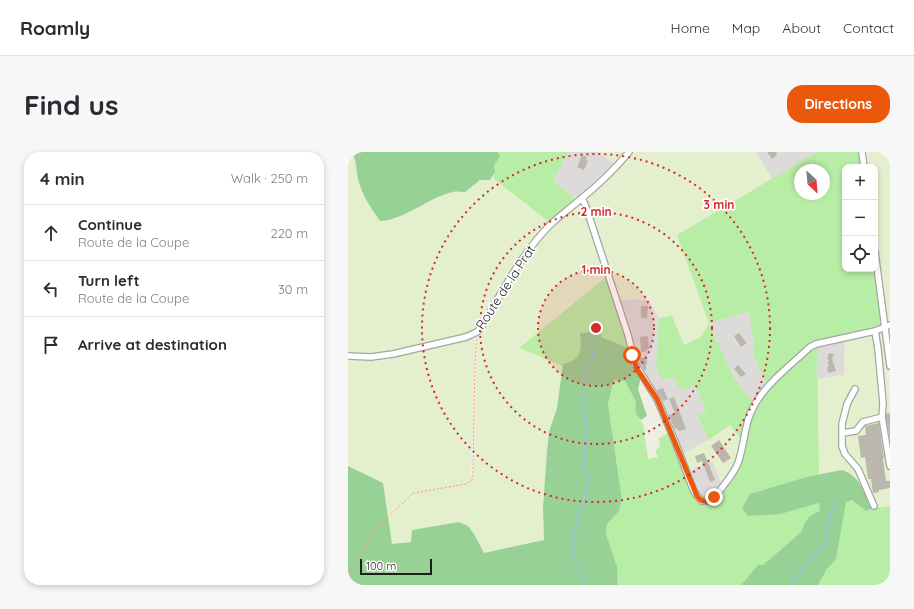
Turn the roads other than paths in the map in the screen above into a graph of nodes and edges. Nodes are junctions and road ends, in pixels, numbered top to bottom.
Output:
1 (629, 152) edge
2 (862, 152) edge
3 (864, 164) edge
4 (582, 198) junction
5 (878, 270) edge
6 (887, 326) edge
7 (875, 331) junction
8 (348, 356) edge
9 (890, 366) edge
10 (855, 389) dead end
11 (882, 417) junction
12 (842, 433) junction
13 (890, 466) edge
14 (874, 506) dead end

1 - 4 street, Route de la Prat
2 - 3 street
4 - 7 street
4 - 8 street, Route de la Prat
5 - 6 street
6 - 7 street
6 - 9 street
7 - 11 street
10 - 12 street
11 - 12 street
11 - 13 street
12 - 14 street

